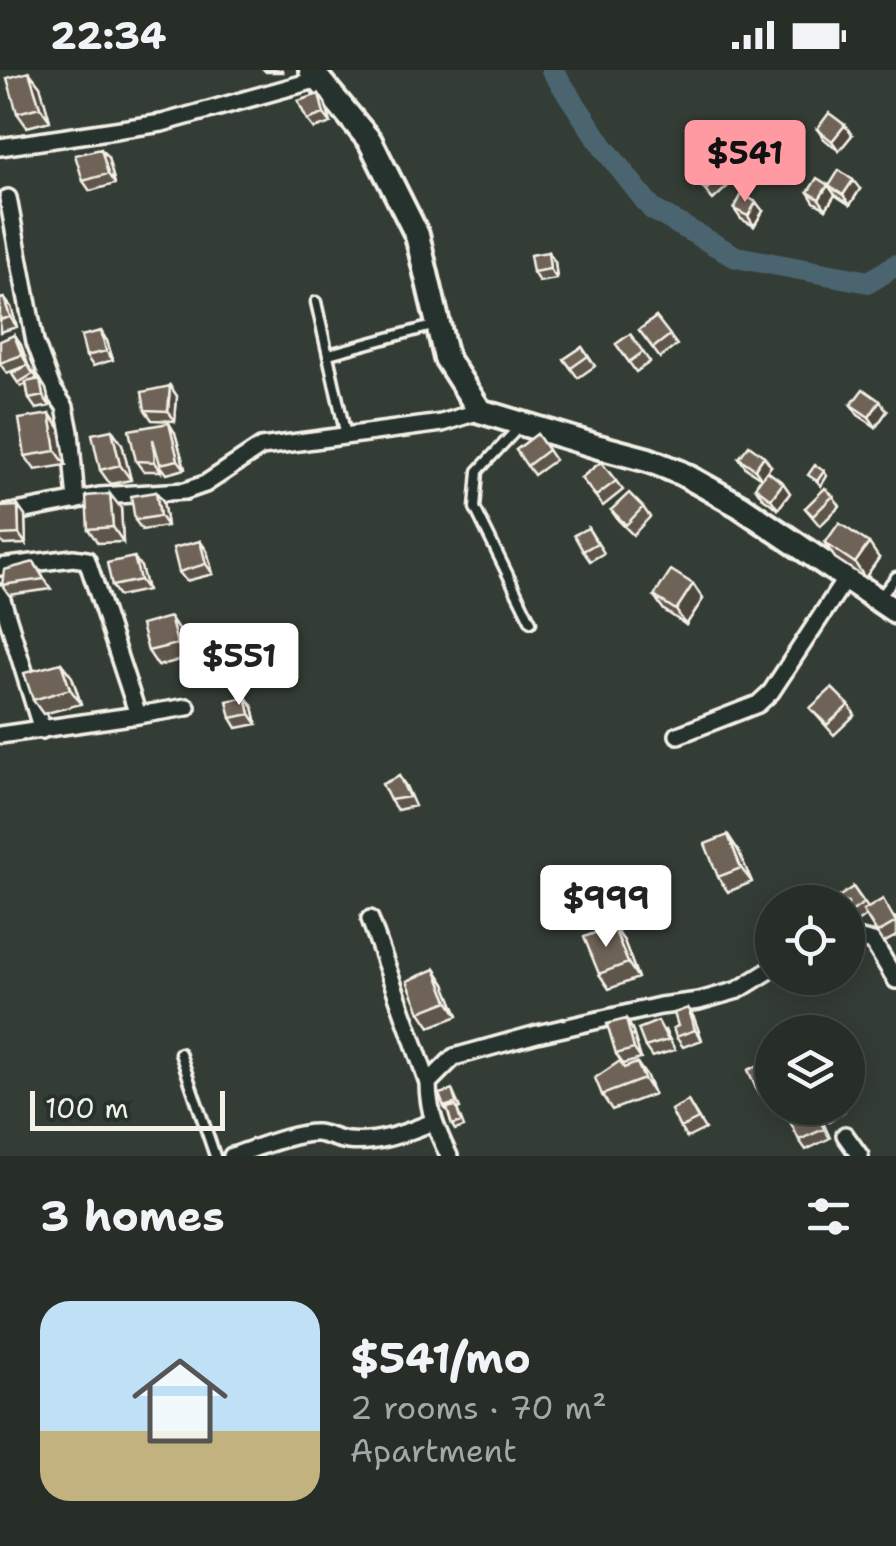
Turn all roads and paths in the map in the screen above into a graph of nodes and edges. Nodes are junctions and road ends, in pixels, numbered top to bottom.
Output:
1 (315, 74) edge
2 (0, 147) edge
3 (8, 198) dead end
4 (316, 302) dead end
5 (438, 324) junction
6 (329, 354) junction
7 (480, 411) junction
8 (522, 424) junction
9 (346, 436) junction
10 (76, 501) junction
11 (0, 515) edge
12 (0, 568) edge
13 (896, 577) edge
14 (846, 578) junction
15 (0, 593) edge
16 (887, 605) edge
17 (531, 622) dead end
18 (187, 707) dead end
19 (138, 716) junction
20 (42, 730) junction
21 (678, 735) dead end
22 (0, 736) edge
23 (370, 920) dead end
24 (865, 940) edge
25 (755, 980) edge
26 (896, 980) edge
27 (180, 1053) dead end
28 (428, 1083) junction
29 (433, 1122) junction
30 (845, 1136) dead end
31 (215, 1156) edge
32 (232, 1156) edge
33 (449, 1156) edge
34 (860, 1156) edge

1 - 2 street
1 - 5 street
3 - 10 street
4 - 6 lane
5 - 6 lane
5 - 7 street
6 - 9 lane
7 - 8 street
7 - 9 street
8 - 14 street
8 - 17 lane
9 - 10 street
10 - 11 street
12 - 19 street
13 - 16 lane
14 - 16 street
14 - 21 street
15 - 20 street
18 - 19 street
19 - 20 street
20 - 22 street
23 - 28 street
24 - 26 street
25 - 28 street
27 - 31 lane
28 - 29 street
29 - 32 street
29 - 33 street
30 - 34 street

